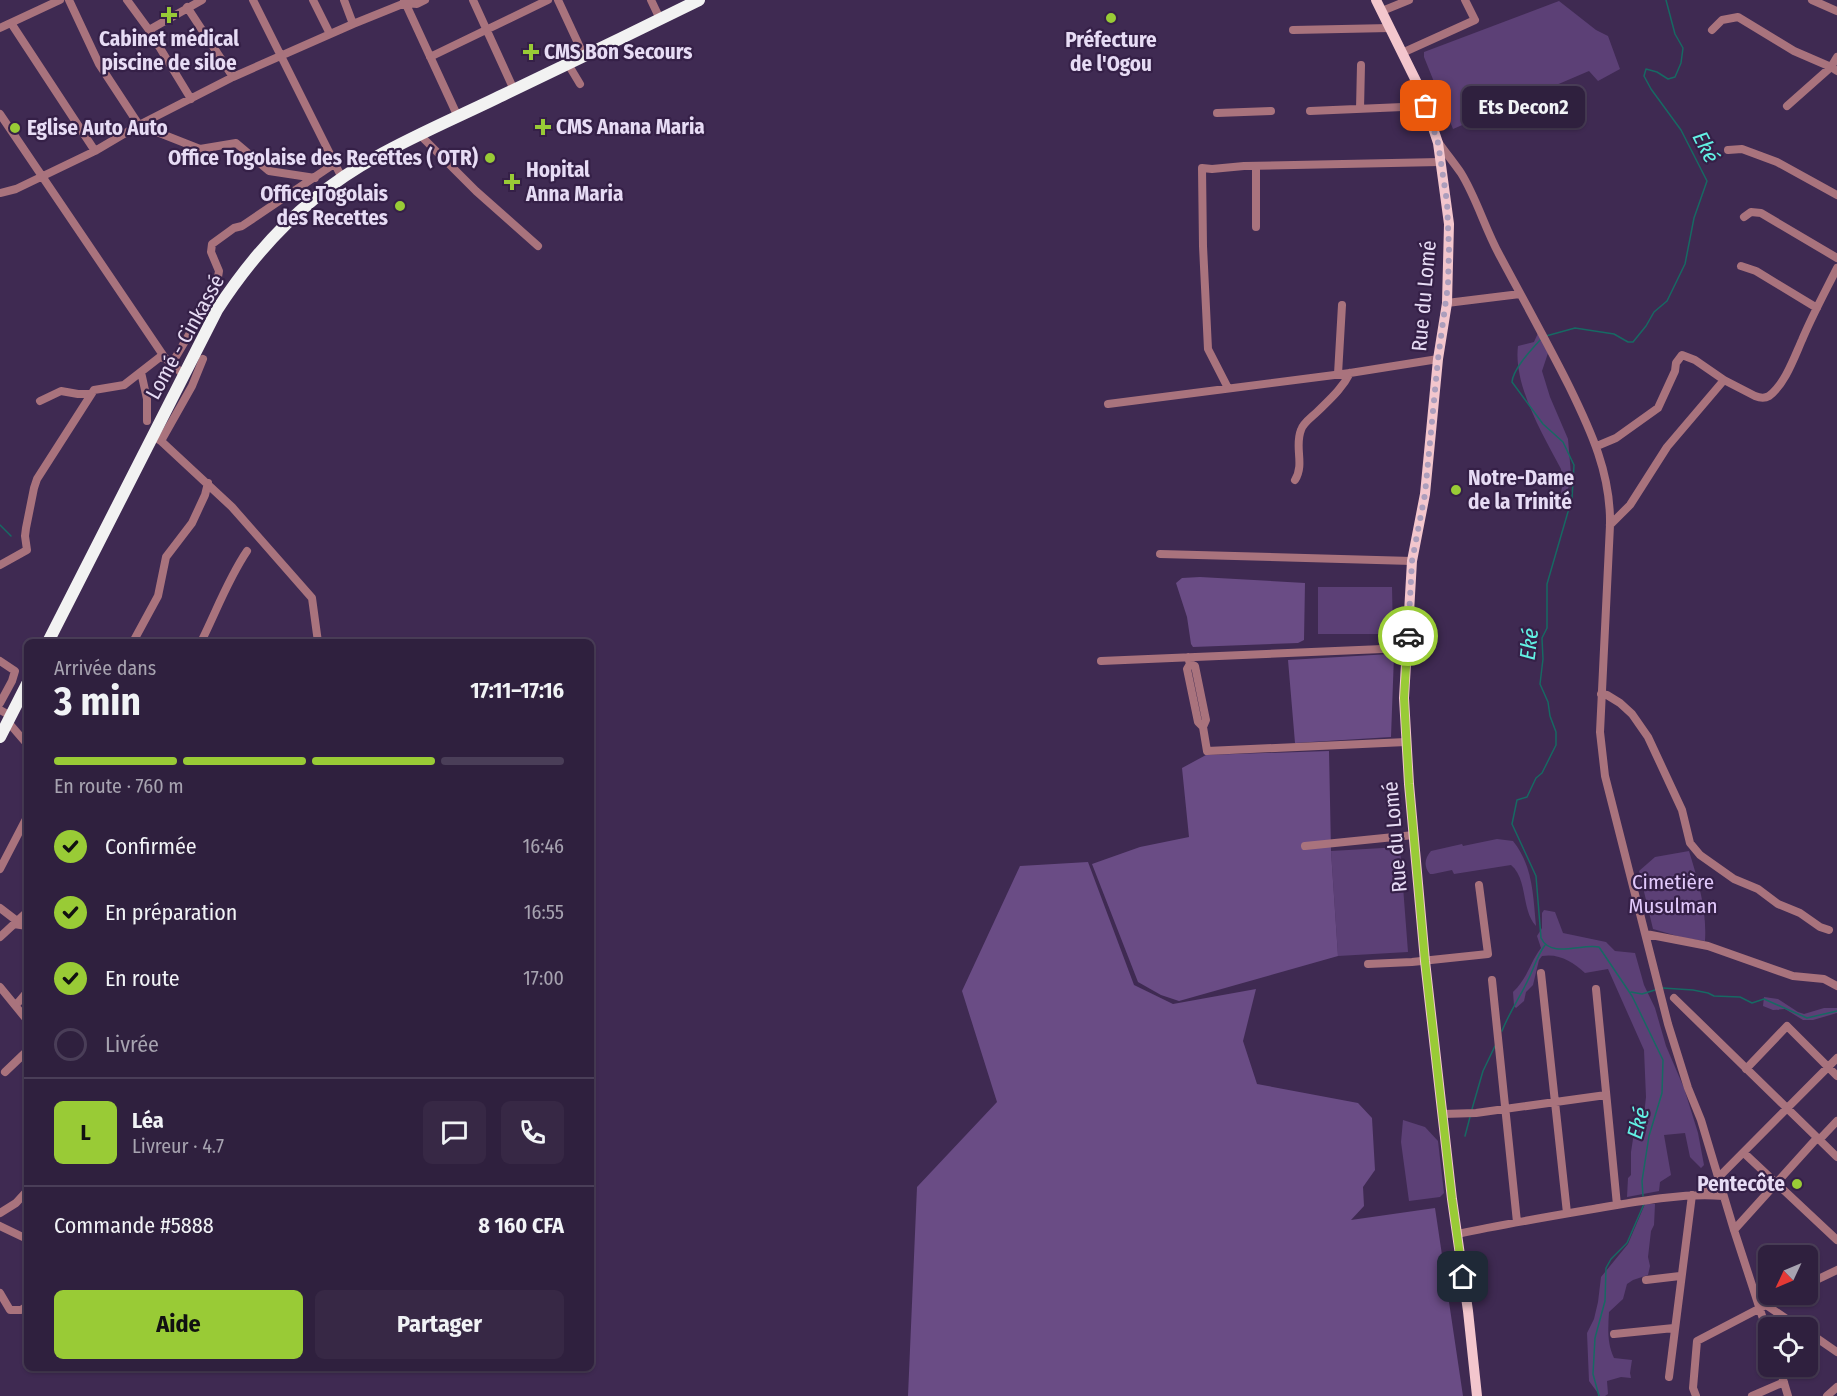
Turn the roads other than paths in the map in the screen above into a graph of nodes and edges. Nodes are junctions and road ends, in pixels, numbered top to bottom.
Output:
1 (60, 0) edge
2 (69, 0) edge
3 (128, 0) edge
4 (202, 0) edge
5 (253, 0) edge
6 (313, 0) edge
7 (344, 0) edge
8 (425, 0) edge
9 (473, 0) edge
10 (548, 0) edge
11 (558, 0) edge
12 (651, 0) edge
13 (699, 0) edge
14 (1376, 0) edge
15 (1409, 0) edge
16 (1465, 0) edge
17 (1812, 0) edge
18 (405, 2) edge
19 (188, 7) junction
20 (1382, 11) junction
21 (1837, 11) edge
22 (660, 19) junction
23 (11, 23) junction
24 (353, 24) junction
25 (0, 28) edge
26 (1390, 28) junction
27 (149, 30) junction
28 (487, 30) junction
29 (1293, 30) dead end
30 (1712, 30) dead end
31 (330, 34) junction
32 (1402, 53) junction
33 (280, 56) junction
34 (584, 56) junction
35 (430, 57) junction
36 (1837, 57) edge
37 (568, 64) junction
38 (1361, 65) dead end
39 (1834, 69) edge
40 (233, 77) junction
41 (580, 84) dead end
42 (514, 90) junction
43 (191, 99) junction
44 (1426, 106) junction
45 (1787, 106) dead end
46 (1360, 109) junction
47 (1271, 111) dead end
48 (1310, 111) dead end
49 (1217, 113) dead end
50 (0, 114) edge
51 (458, 117) junction
52 (3, 124) edge
53 (139, 125) junction
54 (420, 135) junction
55 (1438, 143) junction
56 (1728, 150) dead end
57 (95, 151) junction
58 (1440, 162) junction
59 (334, 164) junction
60 (1256, 166) junction
61 (42, 176) junction
62 (315, 178) junction
63 (342, 178) junction
64 (0, 193) edge
65 (1837, 195) edge
66 (1744, 218) dead end
67 (1256, 227) dead end
68 (538, 246) dead end
69 (1837, 258) edge
70 (1741, 266) dead end
71 (1837, 268) edge
72 (1520, 294) junction
73 (1447, 303) junction
74 (1342, 305) dead end
75 (1817, 308) junction
76 (203, 359) dead end
77 (1438, 359) junction
78 (168, 361) junction
79 (141, 372) junction
80 (1338, 374) junction
81 (1350, 374) junction
82 (184, 375) junction
83 (1724, 380) junction
84 (1228, 388) junction
85 (91, 394) junction
86 (40, 401) dead end
87 (1108, 404) dead end
88 (147, 421) dead end
89 (157, 439) junction
90 (1597, 446) junction
91 (1295, 480) dead end
92 (208, 483) junction
93 (1610, 525) junction
94 (247, 551) dead end
95 (1160, 554) dead end
96 (1412, 561) junction
97 (0, 565) edge
98 (50, 639) edge
99 (135, 639) edge
100 (203, 639) edge
101 (318, 639) edge
102 (1406, 648) junction
103 (1189, 660) junction
104 (0, 661) edge
105 (1101, 662) dead end
106 (24, 691) edge
107 (1601, 694) junction
108 (0, 703) edge
109 (4, 716) edge
110 (0, 737) edge
111 (24, 740) edge
112 (1406, 742) junction
113 (24, 823) edge
114 (1414, 835) junction
115 (1305, 846) dead end
116 (0, 869) edge
117 (1479, 885) dead end
118 (0, 908) edge
119 (22, 925) edge
120 (1829, 930) dead end
121 (1646, 934) junction
122 (0, 937) edge
123 (1425, 961) junction
124 (1368, 964) dead end
125 (1541, 973) dead end
126 (1492, 980) dead end
127 (1837, 986) edge
128 (0, 987) edge
129 (1596, 989) dead end
130 (24, 996) edge
131 (1674, 998) dead end
132 (16, 1005) junction
133 (24, 1016) edge
134 (24, 1054) edge
135 (1837, 1058) edge
136 (1828, 1067) junction
137 (1746, 1069) junction
138 (5, 1072) dead end
139 (1837, 1076) edge
140 (1606, 1095) junction
141 (1555, 1102) junction
142 (1787, 1108) junction
143 (1505, 1109) junction
144 (1443, 1114) junction
145 (1837, 1121) edge
146 (1818, 1139) junction
147 (1744, 1153) junction
148 (1837, 1157) edge
149 (1717, 1178) junction
150 (1777, 1184) junction
151 (24, 1194) edge
152 (1702, 1194) junction
153 (1692, 1195) junction
154 (1723, 1196) junction
155 (1617, 1205) junction
156 (0, 1213) edge
157 (1567, 1213) junction
158 (1516, 1222) junction
159 (0, 1226) edge
160 (1734, 1230) junction
161 (1457, 1234) junction
162 (24, 1238) edge
163 (1837, 1240) edge
164 (1837, 1270) edge
165 (1680, 1276) junction
166 (1818, 1279) edge
167 (1646, 1280) dead end
168 (0, 1293) edge
169 (1767, 1305) edge
170 (1763, 1307) junction
171 (24, 1308) edge
172 (1765, 1317) edge
173 (1781, 1317) edge
174 (1674, 1328) junction
175 (1614, 1334) dead end
176 (1818, 1339) edge
177 (1837, 1352) edge
178 (1669, 1377) dead end
179 (1782, 1377) edge
180 (1784, 1382) junction
181 (1837, 1387) edge
182 (1477, 1396) edge
183 (1696, 1396) edge
184 (1752, 1396) edge
185 (1788, 1396) edge
186 (1827, 1396) edge

1 - 23 street
2 - 53 street
3 - 27 street
4 - 19 street
5 - 33 street
6 - 31 street
7 - 24 street
8 - 18 street
9 - 28 street
10 - 28 street
11 - 34 street
12 - 22 street
13 - 22 highway, Lomé - Cinkassé
14 - 20 main road, Rue du Lomé
15 - 20 street
16 - 32 street
17 - 21 street
18 - 24 street
18 - 35 street
19 - 27 street
19 - 40 street
20 - 26 main road, Rue du Lomé
22 - 34 highway, Lomé - Cinkassé
23 - 25 street
23 - 57 street
24 - 31 street
26 - 29 street
26 - 32 main road, Rue du Lomé
27 - 43 street
28 - 35 street
28 - 42 street
30 - 39 street
31 - 33 street
32 - 44 main road, Rue du Lomé
33 - 40 street
33 - 59 street
34 - 37 highway, Lomé - Cinkassé
35 - 51 street
36 - 39 street
37 - 41 street
37 - 42 highway, Lomé - Cinkassé
38 - 46 street
39 - 45 street
40 - 43 street
42 - 51 highway, Lomé - Cinkassé
43 - 53 street
44 - 46 street
44 - 55 main road, Rue du Lomé
46 - 48 street
47 - 49 street
50 - 52 street
51 - 54 highway, Lomé - Cinkassé
52 - 61 street
53 - 57 street
53 - 62 street
54 - 63 highway, Lomé - Cinkassé
54 - 68 street
55 - 58 main road, Rue du Lomé
55 - 72 street
56 - 65 street
57 - 61 street
58 - 60 street
58 - 73 main road, Rue du Lomé
59 - 62 street
59 - 63 street
60 - 67 street
60 - 84 street
61 - 64 street
61 - 78 street
62 - 78 street
63 - 82 highway, Lomé - Cinkassé
66 - 69 street
70 - 75 street
71 - 75 street
72 - 73 street
72 - 90 street
73 - 77 main road, Rue du Lomé
74 - 80 street
75 - 83 street
76 - 89 street
77 - 81 street
77 - 96 main road, Rue du Lomé
78 - 79 street
78 - 82 street
79 - 85 street
79 - 88 street
80 - 81 street
80 - 84 street
81 - 91 street
82 - 89 highway, Lomé - Cinkassé
83 - 90 street
83 - 93 street
84 - 87 street
85 - 86 street
85 - 97 street
89 - 92 street
89 - 98 highway, Lomé - Cinkassé
90 - 93 street
92 - 99 street
92 - 101 street
93 - 107 street
94 - 100 street
95 - 96 street
96 - 102 main road, Rue du Lomé
102 - 103 street
102 - 112 main road, Rue du Lomé
103 - 105 street
103 - 112 street
104 - 108 street
106 - 109 highway
107 - 120 street
107 - 121 street
109 - 110 highway
109 - 111 street
112 - 114 main road, Rue du Lomé
113 - 116 street
114 - 115 street
114 - 123 main road, Rue du Lomé
117 - 123 street
118 - 119 street
119 - 122 street
121 - 127 street
121 - 149 street
123 - 124 street
123 - 144 main road, Rue du Lomé
125 - 141 street
126 - 143 street
128 - 132 street
129 - 140 street
130 - 132 street
131 - 137 street
132 - 133 street
134 - 138 street
135 - 136 street
136 - 137 street
136 - 139 street
136 - 142 street
137 - 142 street
140 - 141 street
140 - 155 street
141 - 143 street
141 - 157 street
142 - 146 street
142 - 147 street
143 - 144 street
143 - 158 street
144 - 161 main road, Rue du Lomé
145 - 146 street
146 - 148 street
146 - 150 street
147 - 149 street
147 - 150 street
149 - 152 street
149 - 154 street
150 - 160 street
150 - 163 street
151 - 156 street
152 - 153 street
152 - 154 street
153 - 155 street
153 - 165 street
154 - 160 street
155 - 157 street
157 - 158 street
158 - 161 street
159 - 162 street
160 - 170 street
161 - 182 main road, Rue du Lomé
164 - 166 street
165 - 167 street
165 - 174 street
168 - 171 street
169 - 170 street
170 - 172 street
170 - 173 street
170 - 183 street
174 - 175 street
174 - 178 street
176 - 177 street
179 - 180 street
180 - 184 street
180 - 185 street
181 - 186 street

